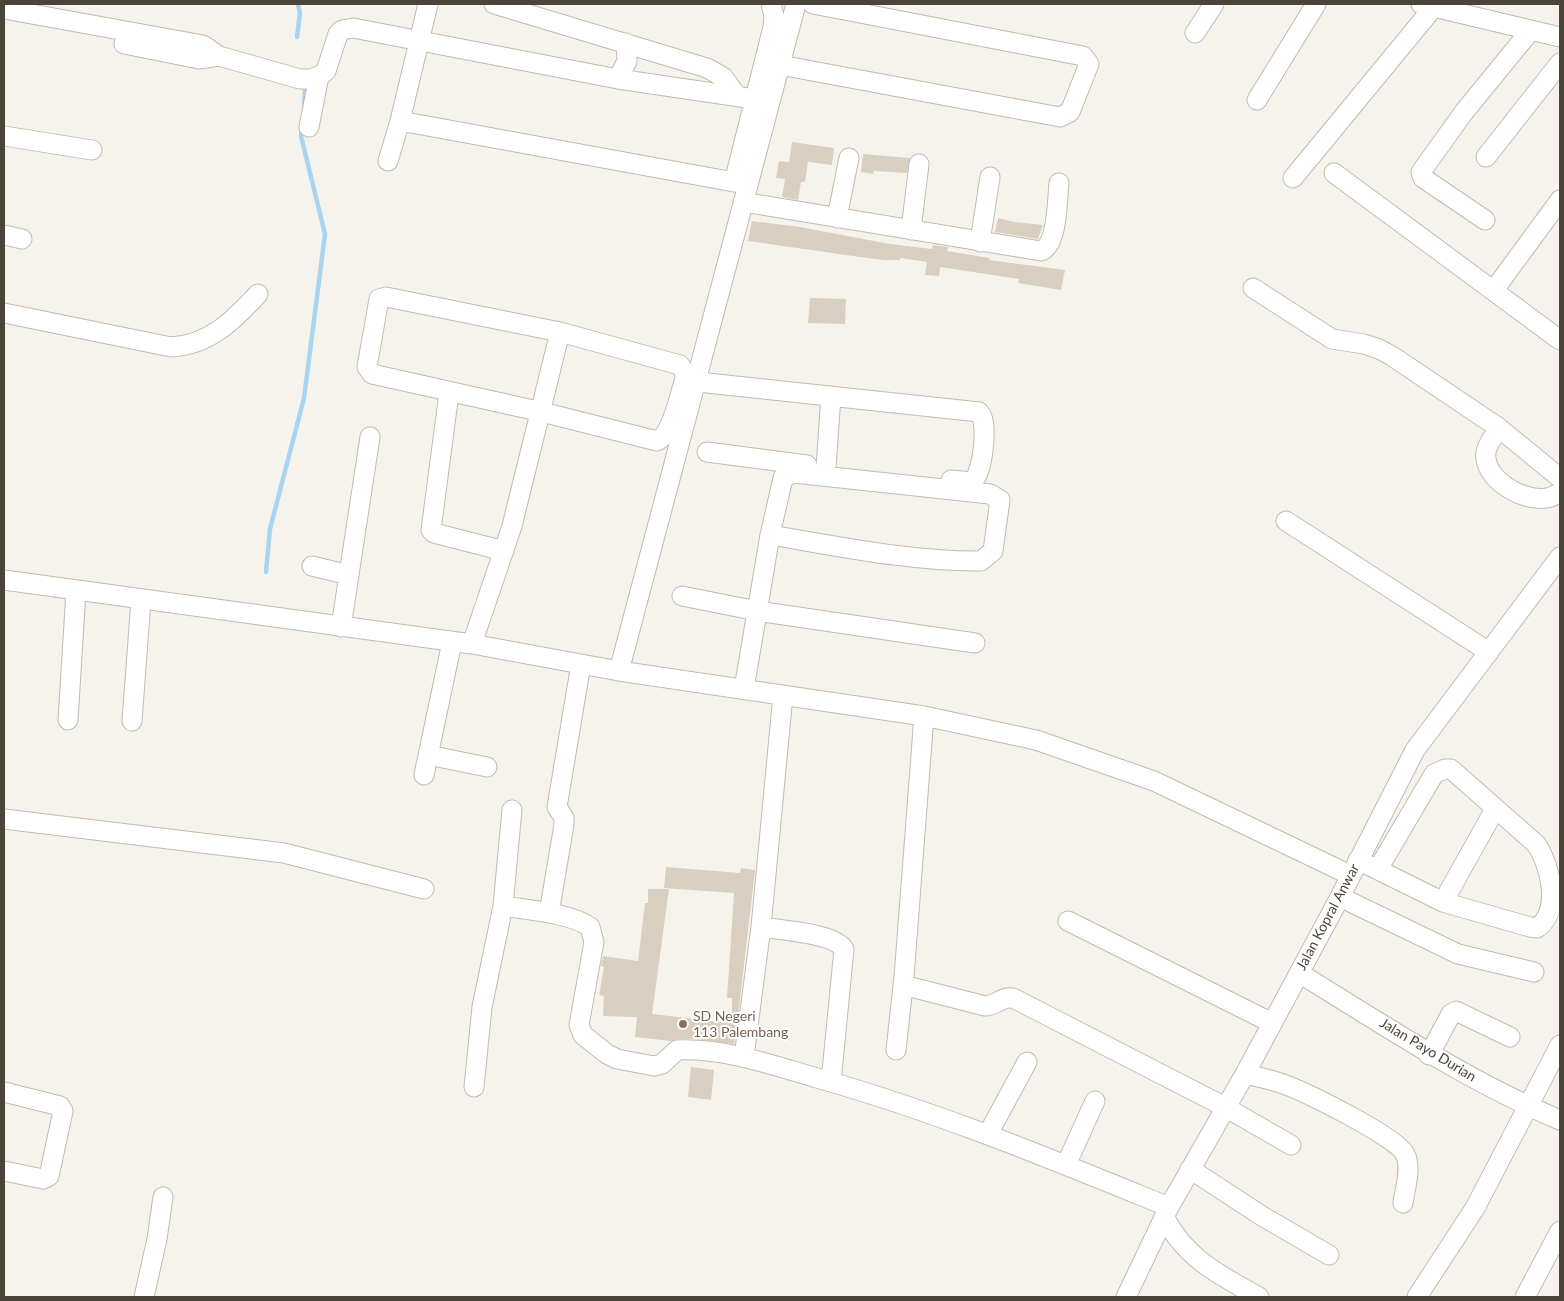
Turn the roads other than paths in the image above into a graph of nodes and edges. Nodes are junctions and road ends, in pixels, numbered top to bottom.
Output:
1 (428, 4) edge
2 (494, 4) edge
3 (771, 4) edge
4 (796, 4) edge
5 (813, 4) edge
6 (1214, 4) edge
7 (1316, 4) edge
8 (1426, 6) edge
9 (11, 11) edge
10 (1483, 11) edge
11 (1531, 30) junction
12 (1195, 34) dead end
13 (1560, 37) edge
14 (419, 42) junction
15 (626, 43) junction
16 (780, 65) junction
17 (1557, 74) edge
18 (320, 76) junction
19 (618, 79) junction
20 (746, 98) junction
21 (1257, 100) dead end
22 (400, 121) junction
23 (309, 127) dead end
24 (4, 136) edge
25 (92, 150) dead end
26 (1486, 157) dead end
27 (850, 158) dead end
28 (388, 161) dead end
29 (919, 164) dead end
30 (1334, 173) dead end
31 (990, 177) dead end
32 (1293, 178) dead end
33 (1059, 183) dead end
34 (1560, 200) edge
35 (742, 202) junction
36 (837, 218) junction
37 (1485, 220) dead end
38 (912, 230) junction
39 (980, 242) junction
40 (1254, 288) dead end
41 (1494, 290) junction
42 (258, 294) dead end
43 (4, 313) edge
44 (560, 332) junction
45 (1560, 340) edge
46 (698, 382) junction
47 (450, 392) junction
48 (831, 396) junction
49 (542, 412) junction
50 (1500, 428) junction
51 (370, 437) dead end
52 (707, 452) dead end
53 (826, 467) junction
54 (1560, 478) edge
55 (1560, 493) edge
56 (1286, 521) dead end
57 (770, 535) junction
58 (504, 551) junction
59 (1560, 557) edge
60 (312, 566) dead end
61 (349, 575) junction
62 (4, 580) edge
63 (76, 591) junction
64 (682, 596) dead end
65 (142, 600) junction
66 (757, 611) junction
67 (341, 627) junction
68 (452, 642) junction
69 (975, 643) dead end
70 (472, 644) junction
71 (1489, 652) junction
72 (581, 664) junction
73 (619, 671) junction
74 (744, 689) junction
75 (783, 695) junction
76 (924, 716) junction
77 (68, 720) dead end
78 (132, 721) dead end
79 (428, 755) junction
80 (487, 767) dead end
81 (424, 775) dead end
82 (1495, 809) junction
83 (512, 810) dead end
84 (4, 819) edge
85 (1354, 868) junction
86 (1378, 869) junction
87 (424, 889) dead end
88 (1340, 897) junction
89 (1443, 902) junction
90 (503, 906) junction
91 (549, 913) junction
92 (1068, 921) dead end
93 (761, 927) junction
94 (1534, 972) dead end
95 (1299, 973) junction
96 (903, 985) junction
97 (1272, 1023) junction
98 (1510, 1037) dead end
99 (1560, 1045) edge
100 (896, 1050) dead end
101 (1429, 1055) junction
102 (744, 1057) junction
103 (1027, 1062) dead end
104 (1245, 1074) junction
105 (831, 1082) junction
106 (474, 1087) dead end
107 (4, 1092) edge
108 (1095, 1101) dead end
109 (1527, 1106) junction
110 (1226, 1107) junction
111 (1560, 1120) edge
112 (988, 1134) junction
113 (1291, 1145) dead end
114 (1066, 1165) junction
115 (1190, 1169) junction
116 (4, 1171) edge
117 (163, 1197) dead end
118 (1403, 1203) dead end
119 (1167, 1213) junction
120 (1560, 1231) edge
121 (1329, 1255) dead end
122 (144, 1297) edge
123 (1126, 1297) edge
124 (1259, 1297) edge
125 (1417, 1297) edge
126 (1525, 1297) edge

1 - 14 street
2 - 15 street
3 - 20 street
4 - 16 street
5 - 16 street
6 - 12 street
7 - 21 street
8 - 10 street
8 - 32 street
9 - 18 street
10 - 11 street
11 - 13 street
11 - 37 street
14 - 18 street
14 - 19 street
14 - 22 street
15 - 19 street
15 - 20 street
16 - 35 street
17 - 26 street
18 - 23 street
19 - 20 street
20 - 22 street
22 - 28 street
24 - 25 street
27 - 36 street
29 - 38 street
30 - 41 street
31 - 39 street
33 - 39 street
34 - 41 street
35 - 36 street
35 - 46 street
36 - 38 street
38 - 39 street
40 - 50 street
41 - 45 street
42 - 43 street
44 - 47 street
44 - 49 street
44 - 49 street
46 - 48 street
46 - 73 street
47 - 49 street
47 - 58 street
48 - 53 street
48 - 53 street
49 - 58 street
50 - 54 street
50 - 55 street
51 - 61 street
52 - 53 street
56 - 71 street
57 - 57 street
57 - 66 street
58 - 70 street
59 - 71 street, Jalan Kopral Anwar
60 - 61 street
61 - 67 street
62 - 63 street
63 - 65 street
63 - 77 street
64 - 66 street
65 - 67 street
65 - 78 street
66 - 69 street
66 - 74 street
67 - 68 street
68 - 70 street
68 - 79 street
70 - 72 street
71 - 85 street, Jalan Kopral Anwar
72 - 73 street
72 - 91 street
73 - 74 street
74 - 75 street
75 - 76 street
75 - 93 street
76 - 85 street
76 - 96 street
79 - 80 street
79 - 81 street
82 - 86 street
82 - 89 street
82 - 89 street
83 - 90 street
84 - 87 street
85 - 86 street
85 - 88 street, Jalan Kopral Anwar
86 - 89 street
88 - 94 street
88 - 95 street, Jalan Kopral Anwar
90 - 91 street
90 - 106 street
91 - 102 street
92 - 97 street
93 - 102 street
93 - 105 street
95 - 97 street, Jalan Kopral Anwar
95 - 101 street, Jalan Payo Durian
96 - 100 street
96 - 110 street
97 - 104 street, Jalan Kopral Anwar
98 - 101 street
99 - 109 street
101 - 109 street, Jalan Payo Durian
102 - 105 street
103 - 112 street
104 - 110 street, Jalan Kopral Anwar
104 - 118 street
105 - 112 street
107 - 116 street
108 - 114 street
109 - 111 street, Jalan Payo Durian
109 - 125 street
110 - 113 street
110 - 115 street, Jalan Kopral Anwar
112 - 114 street
114 - 119 street
115 - 119 street, Jalan Kopral Anwar
115 - 121 street
117 - 122 street
119 - 123 street, Jalan Kopral Anwar
119 - 124 street
120 - 126 street

